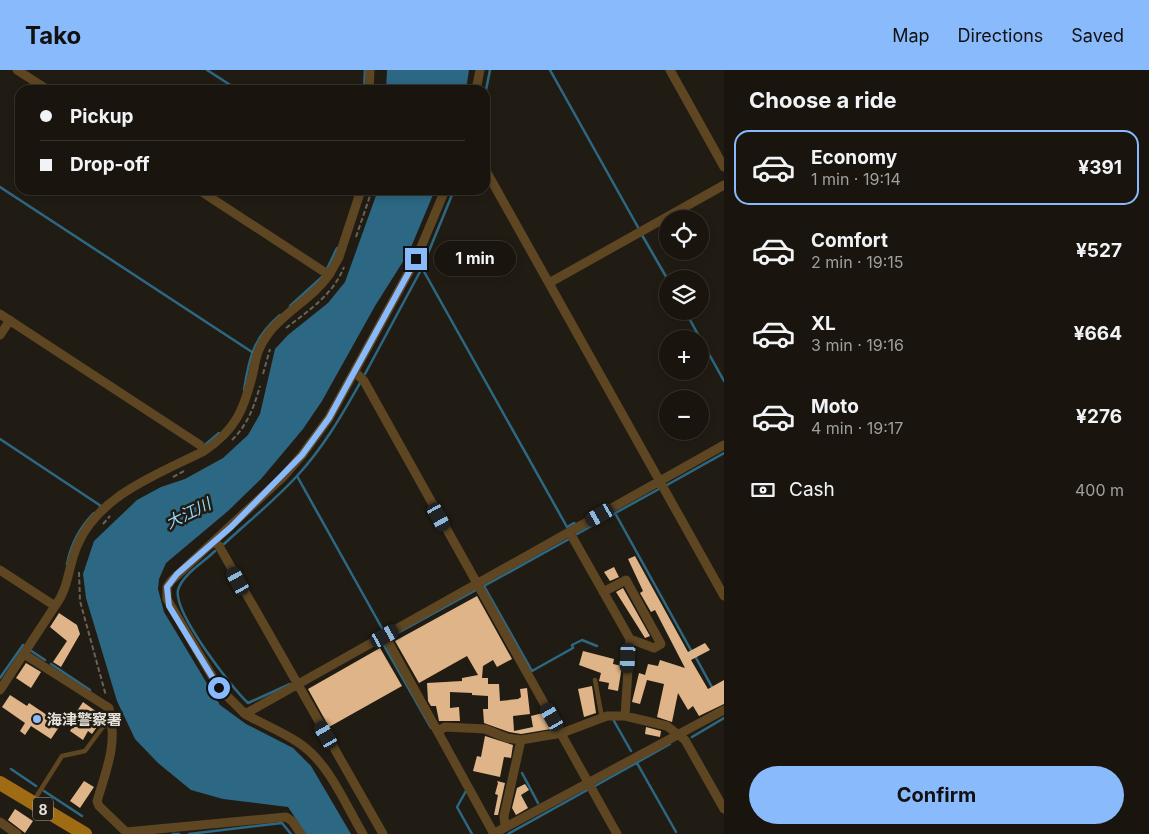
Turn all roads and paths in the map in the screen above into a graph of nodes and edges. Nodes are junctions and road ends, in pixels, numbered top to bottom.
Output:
1 (17, 70) edge
2 (370, 70) edge
3 (480, 70) edge
4 (670, 70) edge
5 (40, 85) edge
6 (369, 85) edge
7 (477, 85) edge
8 (724, 167) edge
9 (490, 178) edge
10 (724, 185) edge
11 (207, 195) edge
12 (359, 195) edge
13 (442, 195) edge
14 (329, 275) junction
15 (549, 283) junction
16 (0, 314) edge
17 (10, 320) junction
18 (0, 335) edge
19 (356, 372) junction
20 (724, 446) edge
21 (204, 451) junction
22 (660, 481) junction
23 (570, 533) junction
24 (214, 541) junction
25 (0, 570) edge
26 (477, 585) junction
27 (603, 592) junction
28 (724, 596) edge
29 (55, 606) junction
30 (385, 636) junction
31 (630, 639) junction
32 (24, 654) junction
33 (595, 680) dead end
34 (297, 685) junction
35 (0, 690) edge
36 (724, 710) edge
37 (245, 714) junction
38 (626, 716) junction
39 (602, 718) junction
40 (112, 720) junction
41 (438, 731) junction
42 (562, 733) junction
43 (678, 735) junction
44 (521, 740) junction
45 (589, 782) junction
46 (0, 784) edge
47 (32, 803) junction
48 (724, 809) edge
49 (0, 822) edge
50 (505, 827) junction
51 (184, 831) edge
52 (80, 833) edge
53 (17, 834) edge
54 (301, 834) edge
55 (363, 834) edge
56 (383, 834) edge
57 (494, 834) edge
58 (618, 834) edge

1 - 5 street
2 - 6 street
3 - 7 street
4 - 8 street
9 - 15 street
10 - 15 street
11 - 14 street
12 - 14 street
13 - 19 street
14 - 21 street
15 - 22 street
16 - 17 street
17 - 18 street
17 - 21 street
19 - 24 street
19 - 26 street
20 - 22 street
21 - 29 street
22 - 23 street
22 - 28 street
23 - 26 street
23 - 27 street
24 - 34 street
24 - 37 street
25 - 29 street
26 - 30 street
26 - 42 street
27 - 31 street
27 - 31 street
29 - 32 street
30 - 34 street
30 - 41 street
31 - 38 street
32 - 35 street
32 - 40 street
33 - 39 lane
34 - 37 street
34 - 56 street
36 - 43 street
37 - 55 street
38 - 39 street
38 - 43 street
39 - 42 street
40 - 47 lane
40 - 51 street
41 - 44 street
41 - 57 street
42 - 44 street
42 - 45 street
43 - 45 street
43 - 48 street
44 - 50 street
45 - 50 street
45 - 58 street
46 - 47 main road, 8
47 - 52 main road, 8
49 - 53 street
50 - 57 street
51 - 54 street

